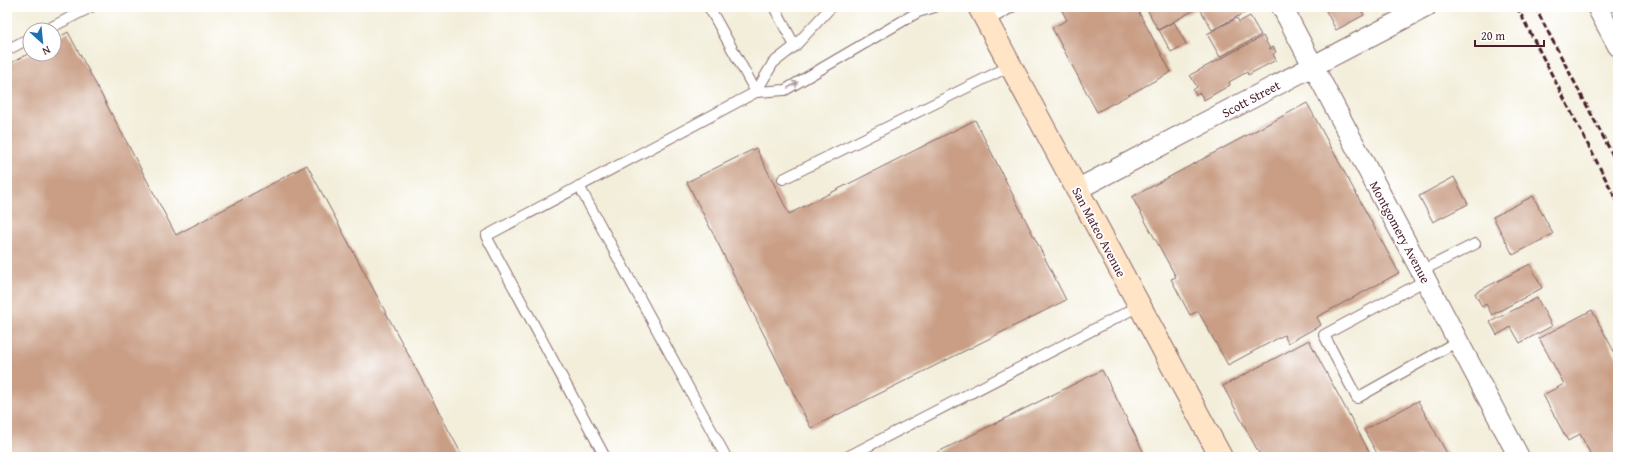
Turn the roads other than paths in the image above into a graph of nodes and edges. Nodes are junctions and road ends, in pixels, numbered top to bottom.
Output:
1 (91, 7) edge
2 (709, 7) edge
3 (774, 7) edge
4 (831, 7) edge
5 (935, 7) edge
6 (1012, 7) edge
7 (1282, 7) edge
8 (1426, 7) edge
9 (1597, 7) edge
10 (983, 14) edge
11 (62, 22) edge
12 (22, 42) edge
13 (795, 46) junction
14 (1618, 46) edge
15 (7, 50) edge
16 (1010, 66) junction
17 (1313, 66) junction
18 (756, 92) junction
19 (783, 179) dead end
20 (579, 186) junction
21 (1076, 190) junction
22 (1475, 244) dead end
23 (1423, 276) junction
24 (1139, 306) junction
25 (1458, 341) junction
26 (1218, 456) edge
27 (605, 457) edge
28 (726, 457) edge
29 (847, 457) edge
30 (1519, 457) edge

1 - 11 lane
2 - 18 lane
3 - 13 lane
4 - 13 lane
18 -> 5 lane
6 - 10 lane
7 - 17 street, Montgomery Avenue
8 - 17 street, Scott Street
9 - 14 street
10 - 16 main road, San Mateo Avenue
12 - 15 lane
13 - 18 lane
16 - 19 lane
16 - 21 main road, San Mateo Avenue
17 - 21 street, Scott Street
17 - 23 street, Montgomery Avenue
18 - 20 lane
20 - 27 lane
20 - 28 lane
21 - 24 main road, San Mateo Avenue
22 - 23 lane
23 - 25 street, Montgomery Avenue
23 - 25 lane
24 - 26 main road, San Mateo Avenue
24 - 29 lane
25 - 30 street, Montgomery Avenue

